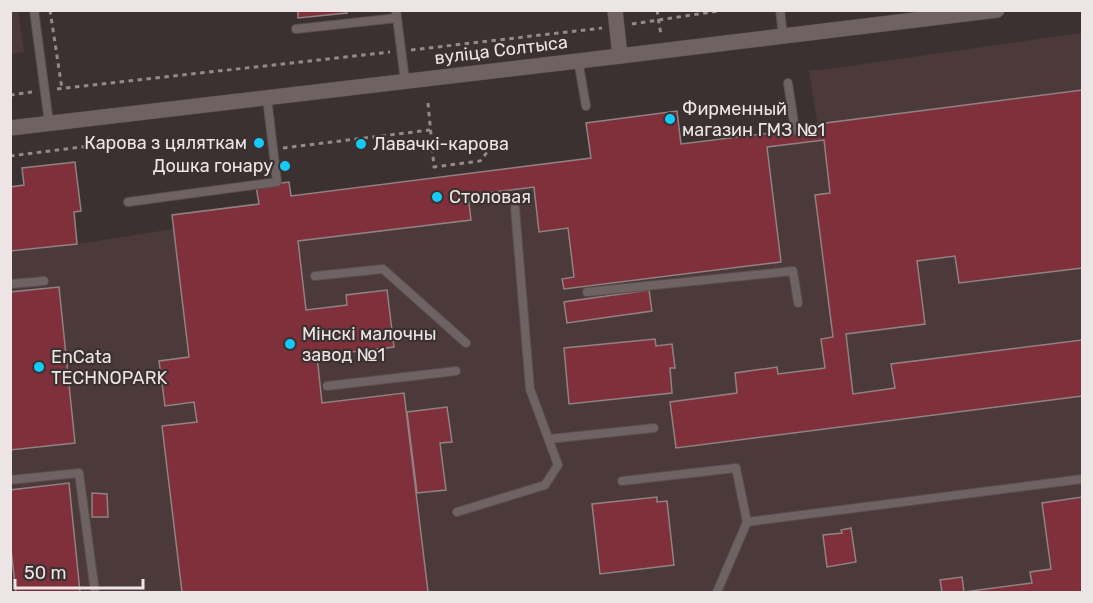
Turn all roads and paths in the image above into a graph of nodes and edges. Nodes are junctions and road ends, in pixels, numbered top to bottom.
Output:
1 (34, 10) edge
2 (50, 10) edge
3 (615, 10) edge
4 (725, 10) edge
5 (780, 10) edge
6 (997, 10) edge
7 (397, 14) edge
8 (617, 27) junction
9 (296, 29) dead end
10 (783, 36) junction
11 (401, 51) junction
12 (620, 56) junction
13 (578, 60) junction
14 (405, 81) junction
15 (788, 83) dead end
16 (62, 89) junction
17 (45, 91) junction
18 (10, 95) edge
19 (267, 98) junction
20 (428, 103) dead end
21 (586, 106) dead end
22 (49, 123) junction
23 (10, 128) edge
24 (430, 130) junction
25 (795, 130) dead end
26 (122, 142) dead end
27 (493, 145) dead end
28 (273, 150) junction
29 (10, 156) edge
30 (128, 202) dead end
31 (514, 208) dead end
32 (315, 276) dead end
33 (44, 281) dead end
34 (10, 284) edge
35 (587, 292) dead end
36 (798, 303) dead end
37 (466, 343) dead end
38 (456, 371) dead end
39 (327, 386) dead end
40 (654, 428) dead end
41 (549, 439) junction
42 (1083, 479) edge
43 (10, 480) edge
44 (622, 481) dead end
45 (457, 512) dead end
46 (747, 522) junction
47 (94, 592) edge
48 (717, 592) edge

1 - 17 lane
2 - 16 path
3 - 8 street
4 - 8 path
5 - 10 lane
6 - 10 street, вуліца Солтыса
7 - 9 lane
7 - 11 lane
8 - 11 path
8 - 12 street
10 - 12 street, вуліца Солтыса
11 - 14 lane
11 - 16 path
12 - 13 street, вуліца Солтыса
13 - 14 street, вуліца Солтыса
13 - 21 lane
14 - 19 street, вуліца Солтыса
15 - 25 lane
16 - 17 path
17 - 18 path
17 - 22 lane
19 - 22 street, вуліца Солтыса
19 - 28 lane
20 - 24 path
22 - 23 street, вуліца Солтыса
24 - 27 path
24 - 28 path
26 - 29 path
28 - 30 lane
31 - 41 lane
32 - 37 lane
33 - 34 lane
35 - 36 lane
38 - 39 lane
40 - 41 lane
41 - 45 lane
42 - 46 lane
43 - 47 lane
44 - 46 lane
46 - 48 lane

